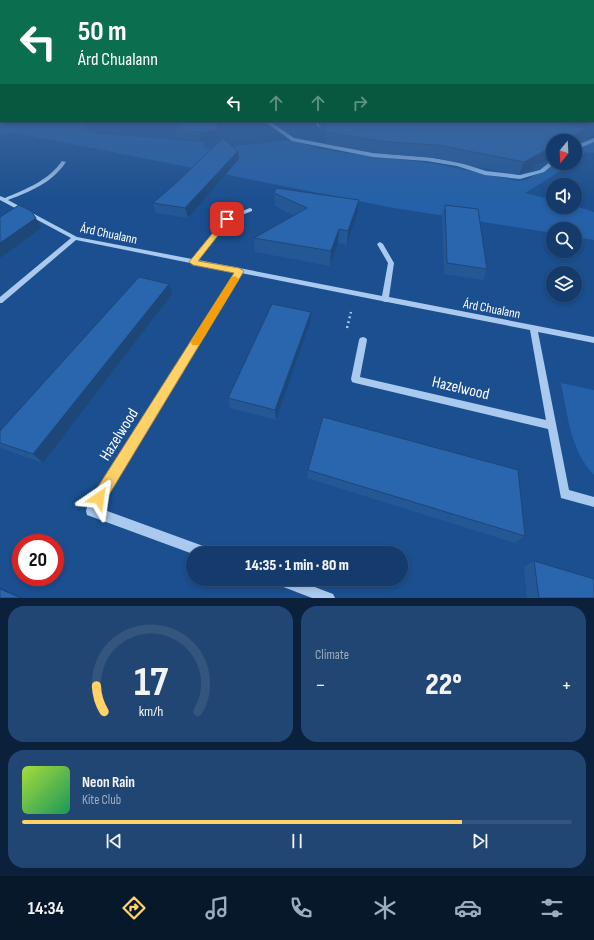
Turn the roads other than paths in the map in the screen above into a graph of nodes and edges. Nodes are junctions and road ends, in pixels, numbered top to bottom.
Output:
1 (64, 162) dead end
2 (3, 199) edge
3 (250, 210) dead end
4 (75, 238) junction
5 (380, 244) dead end
6 (193, 262) junction
7 (239, 271) junction
8 (385, 300) junction
9 (0, 301) edge
10 (533, 328) junction
11 (363, 340) road end
12 (594, 340) edge
13 (552, 426) junction
14 (594, 502) edge
15 (187, 546) edge
16 (296, 586) edge
17 (329, 598) edge

1 - 2 street, Árd Chualann
2 - 4 street, Árd Chualann
3 - 6 street
4 - 6 street, Árd Chualann
4 - 9 street
5 - 8 street
6 - 7 street, Árd Chualann
7 - 8 street, Árd Chualann
7 - 15 street, Hazelwood
8 - 10 street, Árd Chualann
10 - 12 street, Árd Chualann
10 - 13 street
11 - 13 street, Hazelwood
13 - 14 street
16 - 17 street

